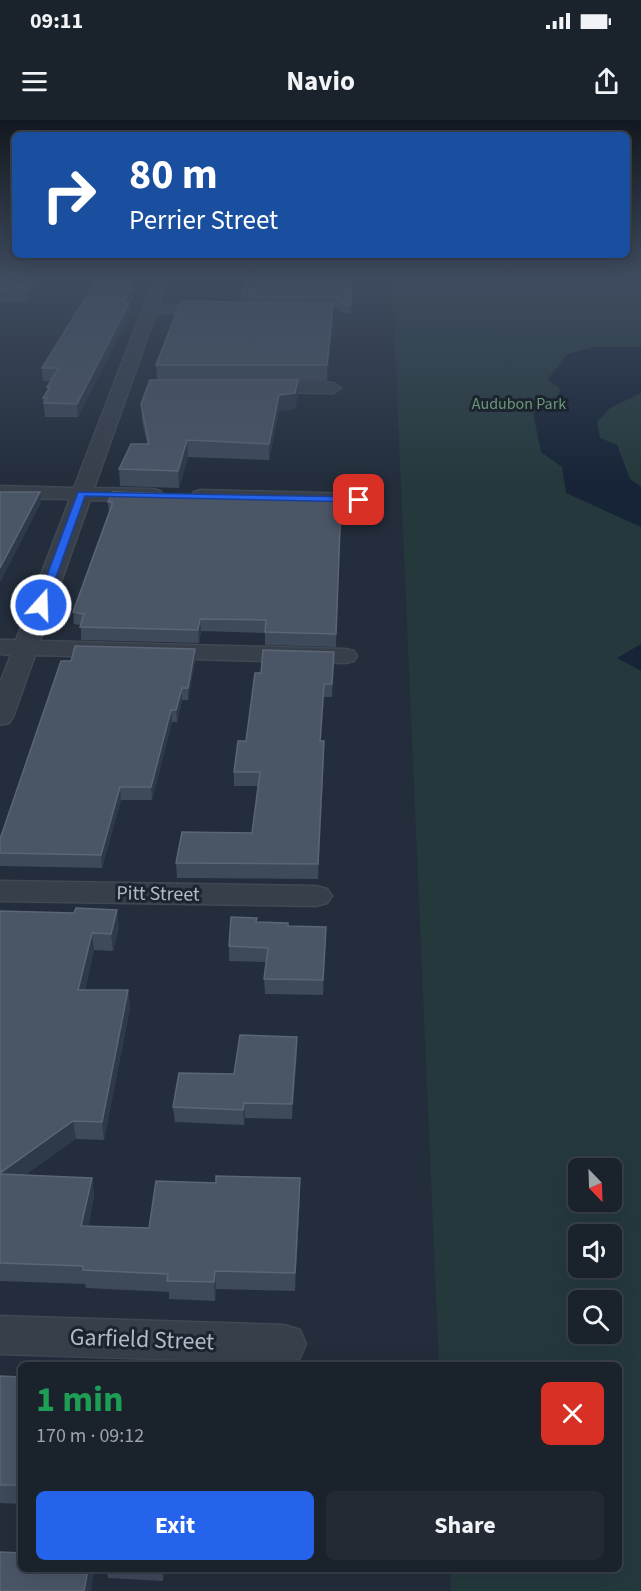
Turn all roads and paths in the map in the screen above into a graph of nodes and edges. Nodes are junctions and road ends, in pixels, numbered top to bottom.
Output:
1 (137, 346) edge
2 (120, 388) junction
3 (144, 388) edge
4 (238, 388) edge
5 (333, 388) dead end
6 (0, 492) edge
7 (82, 494) junction
8 (359, 500) dead end
9 (0, 647) edge
10 (26, 648) junction
11 (345, 656) dead end
12 (0, 717) edge
13 (0, 891) edge
14 (316, 896) dead end
15 (0, 1335) edge
16 (284, 1344) dead end

1 - 2 street
2 - 3 street
2 - 7 street
4 - 5 street
6 - 7 street
7 - 8 street
7 - 10 street
9 - 10 street
10 - 11 street
10 - 12 street
13 - 14 street, Pitt Street
15 - 16 street, Garfield Street

